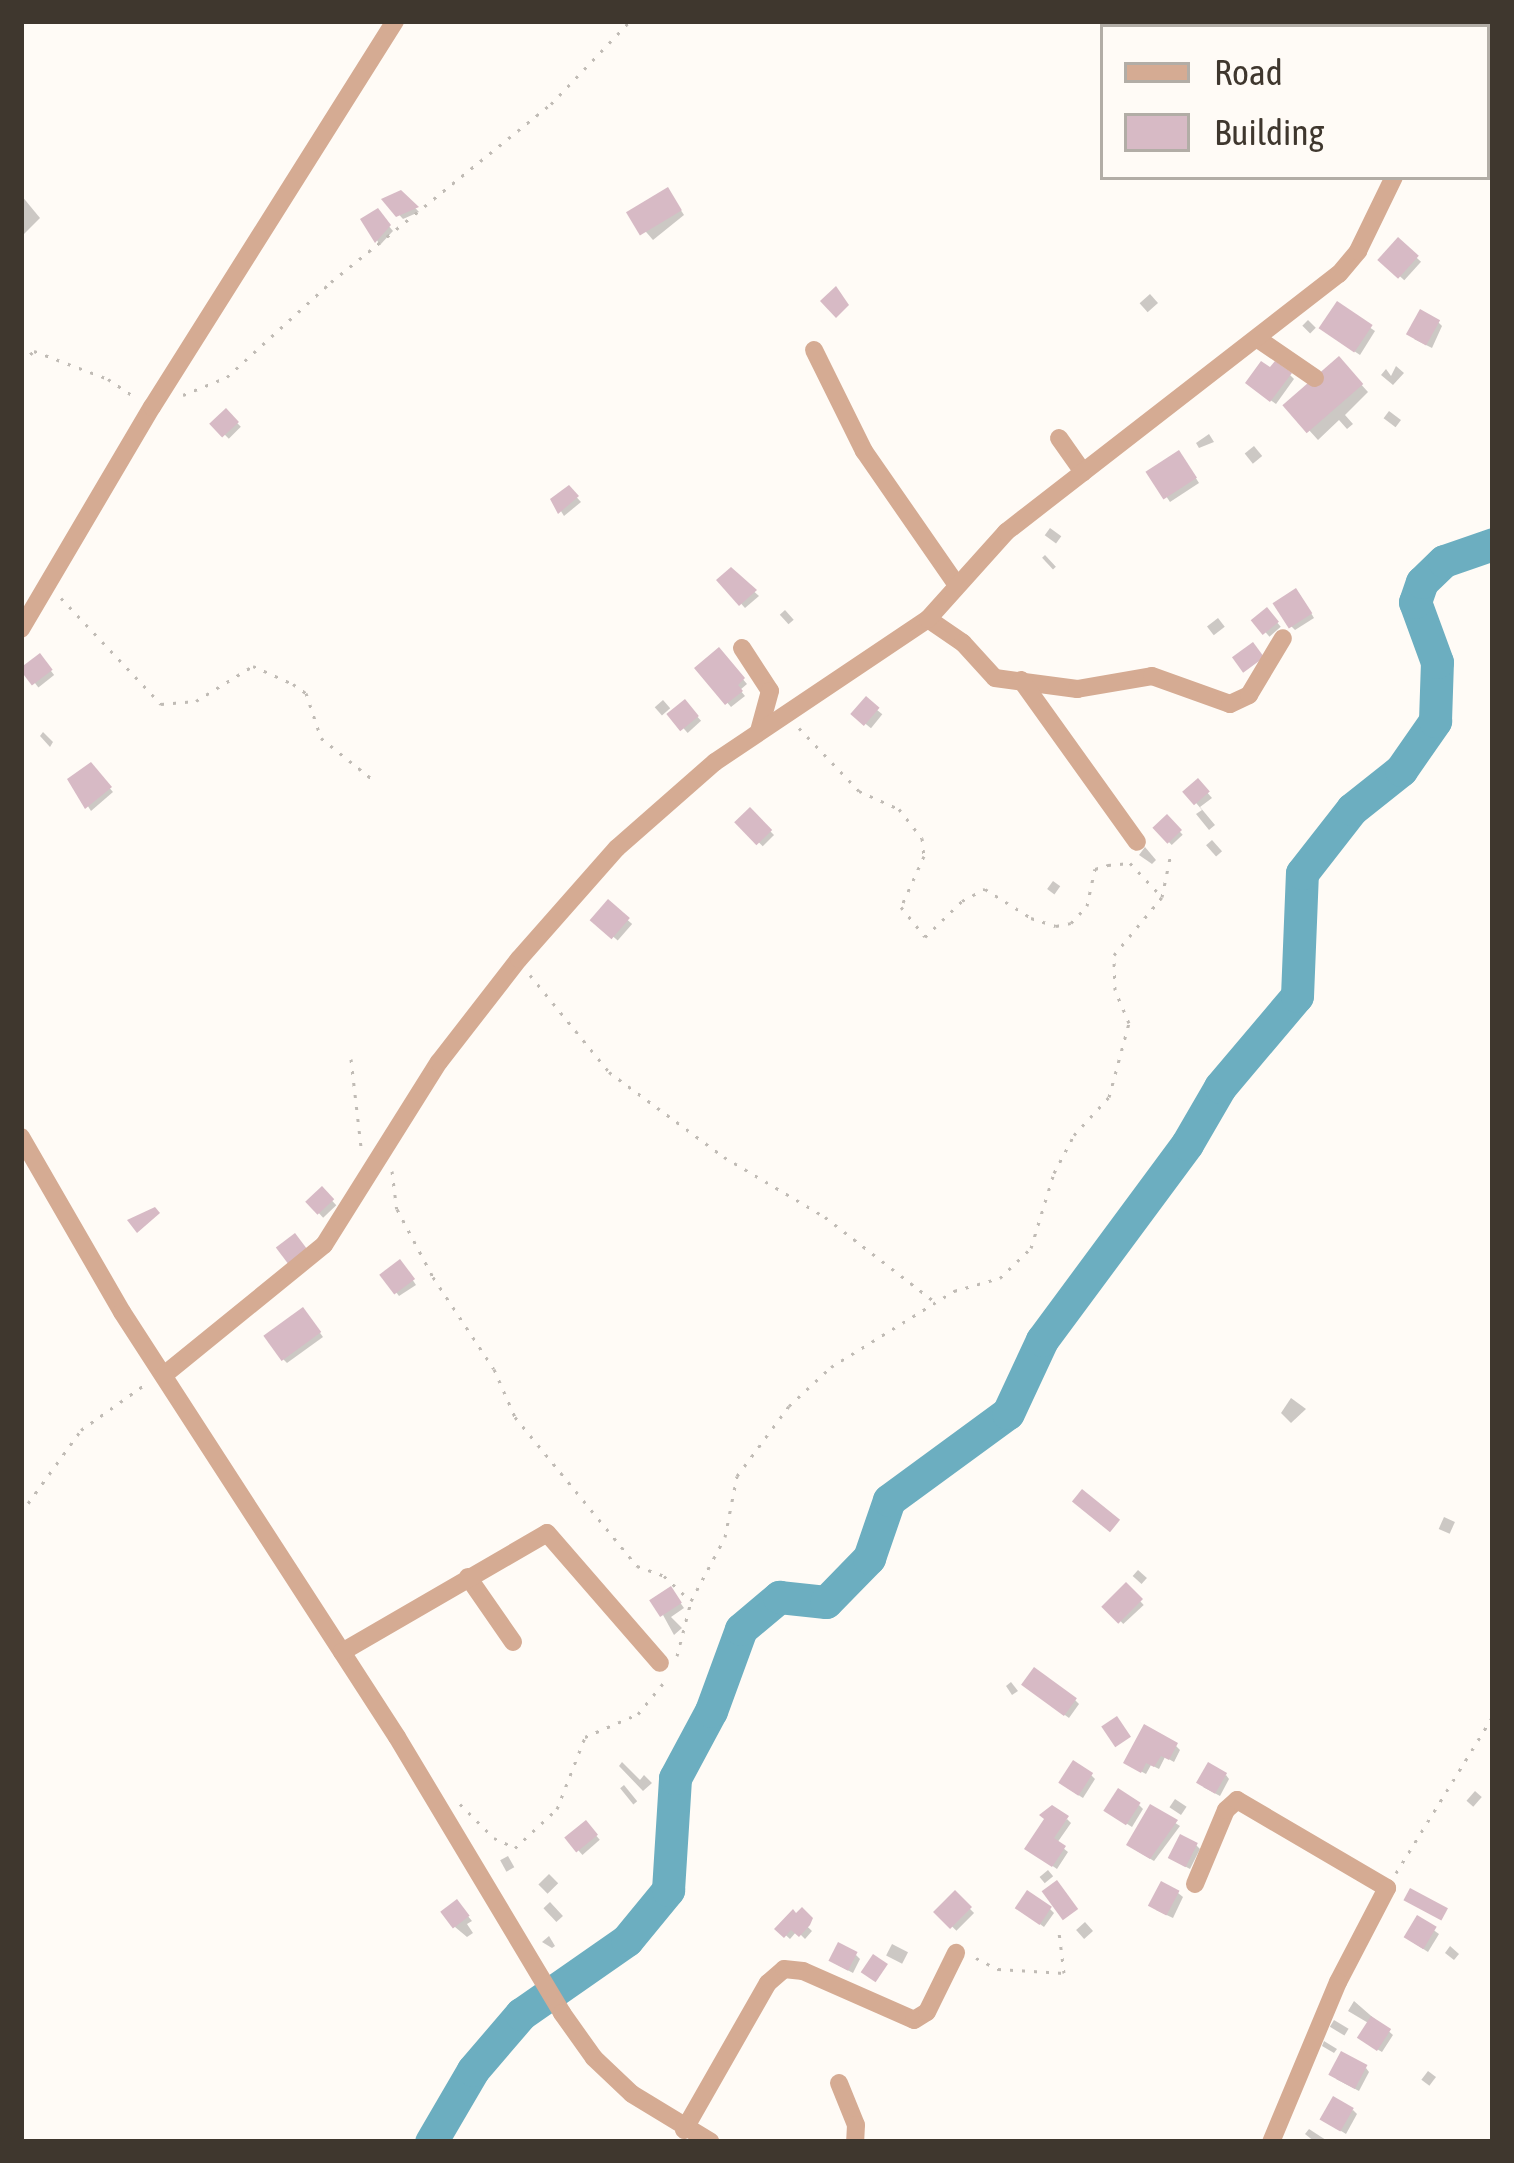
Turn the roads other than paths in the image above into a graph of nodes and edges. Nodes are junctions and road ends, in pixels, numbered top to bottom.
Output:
1 (395, 21) edge
2 (1392, 180) edge
3 (1258, 339) junction
4 (814, 350) dead end
5 (1316, 378) dead end
6 (1059, 438) dead end
7 (1083, 472) junction
8 (956, 584) junction
9 (928, 619) junction
10 (21, 628) edge
11 (1282, 638) dead end
12 (742, 648) dead end
13 (1021, 680) junction
14 (759, 731) junction
15 (1137, 842) dead end
16 (21, 1137) edge
17 (164, 1375) junction
18 (467, 1577) junction
19 (513, 1642) dead end
20 (342, 1652) junction
21 (660, 1663) dead end
22 (1195, 1884) dead end
23 (956, 1954) road end
24 (839, 2083) dead end
25 (684, 2130) junction
26 (711, 2142) edge
27 (855, 2142) edge
28 (1271, 2142) edge

1 - 10 street
2 - 3 street
3 - 5 street
3 - 7 street
4 - 8 street
6 - 7 street
7 - 8 street
8 - 9 street
9 - 13 street
9 - 14 street
11 - 13 street
12 - 14 street
13 - 15 street
14 - 17 street
16 - 17 street
17 - 20 street
18 - 19 street
18 - 20 street
18 - 21 street
20 - 25 street
22 - 28 street
23 - 25 street
24 - 27 street
25 - 26 street

